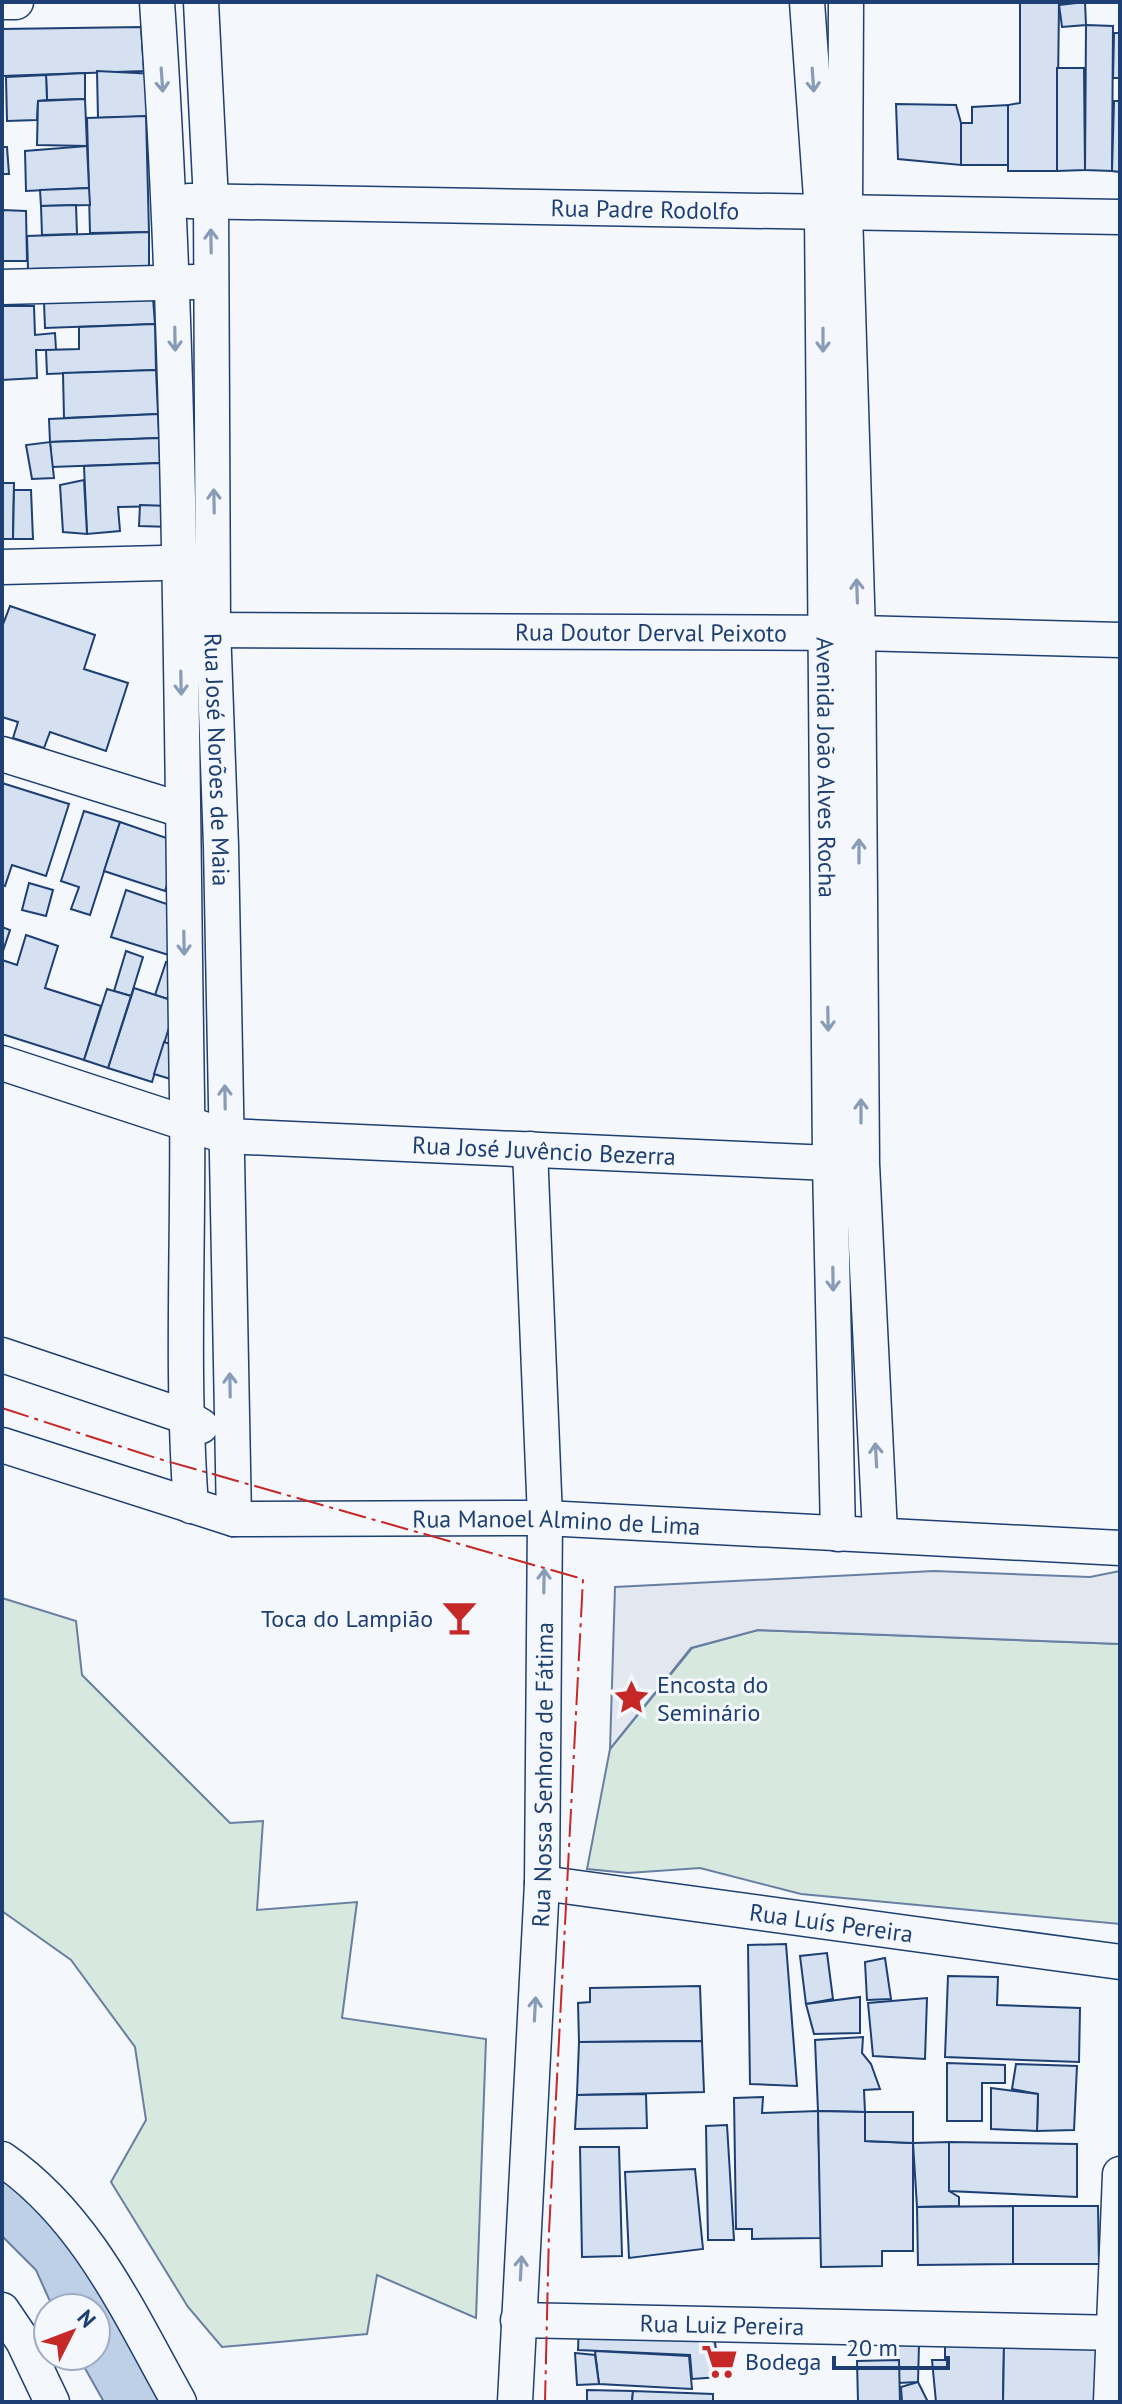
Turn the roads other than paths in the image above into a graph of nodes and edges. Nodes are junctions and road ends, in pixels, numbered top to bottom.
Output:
1 (2, 2) edge
2 (16, 2) edge
3 (157, 2) edge
4 (201, 2) edge
5 (807, 2) edge
6 (846, 2) edge
7 (171, 201) junction
8 (211, 201) junction
9 (833, 212) junction
10 (1120, 217) edge
11 (174, 282) junction
12 (212, 282) junction
13 (2, 287) edge
14 (215, 561) junction
15 (179, 563) junction
16 (2, 567) edge
17 (197, 629) junction
18 (842, 633) junction
19 (1120, 640) edge
20 (2, 754) edge
21 (182, 810) junction
22 (2, 1063) edge
23 (187, 1125) junction
24 (225, 1136) junction
25 (530, 1149) junction
26 (846, 1164) junction
27 (2, 1355) edge
28 (184, 1416) junction
29 (231, 1443) junction
30 (2, 1445) edge
31 (191, 1506) junction
32 (545, 1518) junction
33 (234, 1519) junction
34 (880, 1533) junction
35 (838, 1534) junction
36 (1120, 1548) edge
37 (542, 1883) junction
38 (1120, 1962) edge
39 (2, 2159) edge
40 (1120, 2174) edge
41 (2, 2310) edge
42 (518, 2320) junction
43 (1115, 2333) edge
44 (12, 2350) edge
45 (52, 2402) edge
46 (179, 2402) edge
47 (515, 2402) edge
48 (1111, 2402) edge

1 - 2 street
3 -> 7 street, Rua José Norões de Maia
4 - 8 street, Rua José Norões de Maia
5 -> 9 street, Avenida João Alves Rocha
6 - 9 street, Avenida João Alves Rocha
7 - 8 street, Rua Padre Rodolfo
7 - 11 street, Rua José Norões de Maia
8 - 9 street, Rua Padre Rodolfo
12 -> 8 street, Rua José Norões de Maia
9 - 10 street, Rua Padre Rodolfo
9 - 18 street, Avenida João Alves Rocha
11 - 12 street
11 - 13 street
11 -> 15 street, Rua José Norões de Maia
14 -> 12 street, Rua José Norões de Maia
14 - 15 street
14 - 17 street, Rua José Norões de Maia
15 - 16 street
15 - 17 street, Rua José Norões de Maia
17 - 18 street, Rua Doutor Derval Peixoto
17 -> 21 street, Rua José Norões de Maia
24 -> 17 street, Rua José Norões de Maia
18 - 19 street, Rua Doutor Derval Peixoto
18 - 26 street, Avenida João Alves Rocha
20 - 21 street
21 -> 23 street, Rua José Norões de Maia
22 - 23 street
23 - 24 street
23 - 28 street, Rua José Norões de Maia
24 - 25 street, Rua José Juvêncio Bezerra
29 -> 24 street, Rua José Norões de Maia
25 - 26 street, Rua José Juvêncio Bezerra
25 - 32 street, Rua Nossa Senhora de Fátima
34 -> 26 street, Avenida João Alves Rocha
26 -> 35 street, Avenida João Alves Rocha
27 - 28 street
28 - 29 street
28 - 31 street, Rua José Norões de Maia
29 - 33 street, Rua José Norões de Maia
30 - 31 street, Rua Manoel Almino de Lima
31 - 33 street, Rua Manoel Almino de Lima
32 - 33 street, Rua Manoel Almino de Lima
32 - 35 street, Rua Manoel Almino de Lima
37 -> 32 street, Rua Nossa Senhora de Fátima
34 - 35 street, Rua Manoel Almino de Lima
34 - 36 street, Rua Manoel Almino de Lima
37 - 38 street, Rua Luís Pereira
42 -> 37 street, Rua Nossa Senhora de Fátima
39 - 46 street
40 - 43 street
41 - 44 street
42 - 43 street, Rua Luiz Pereira
42 - 47 street, Rua Nossa Senhora de Fátima
43 - 48 street
44 - 45 street

